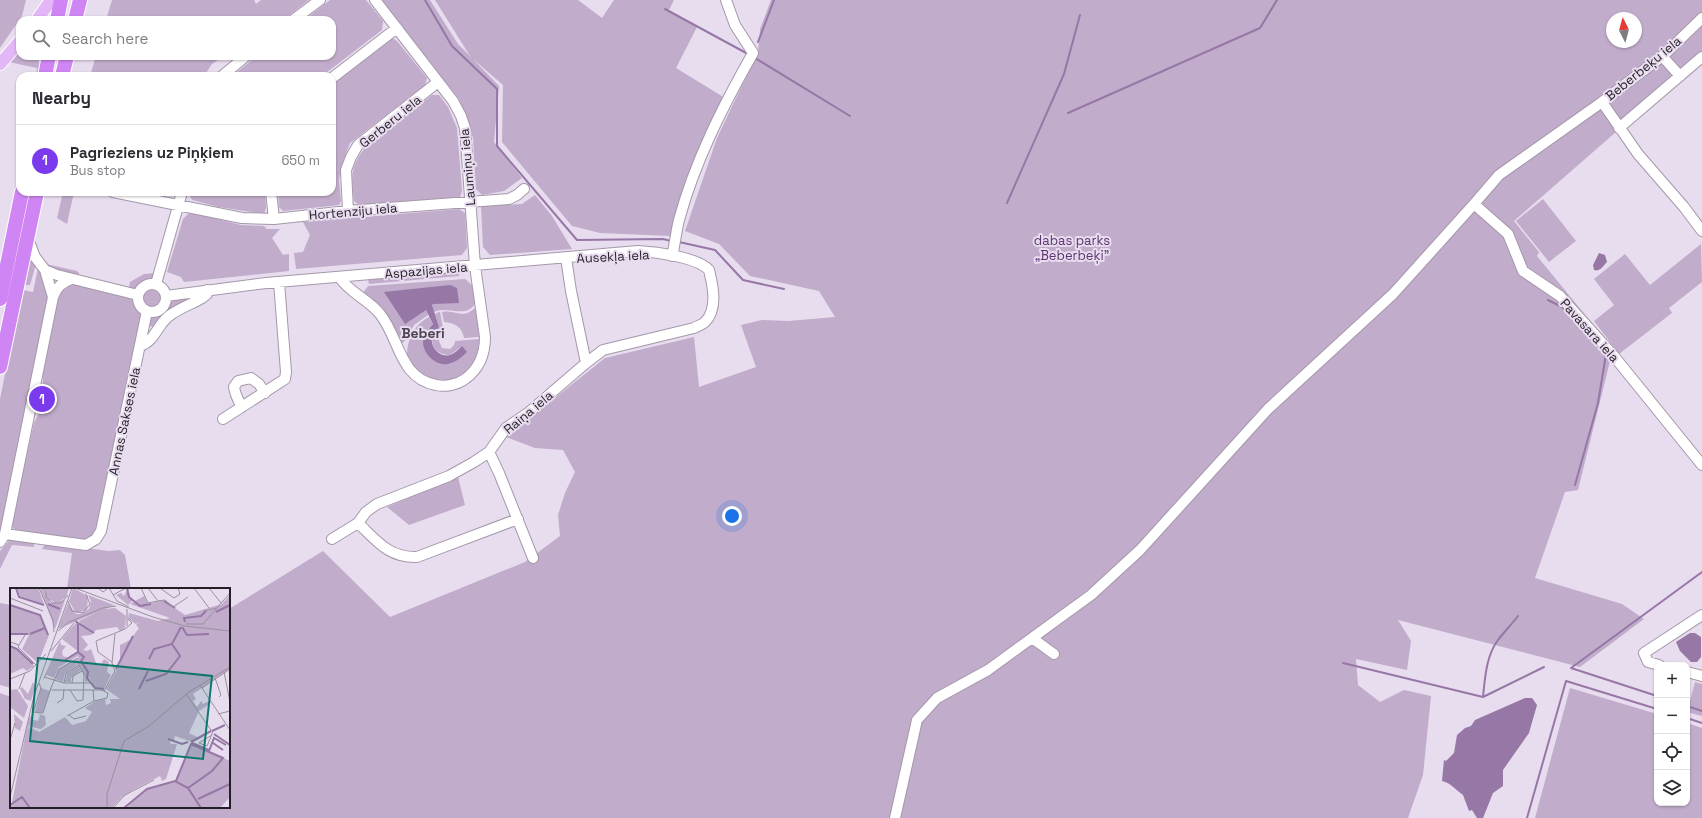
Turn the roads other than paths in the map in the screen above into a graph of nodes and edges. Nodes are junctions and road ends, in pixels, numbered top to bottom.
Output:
1 (51, 0) edge
2 (61, 0) edge
3 (80, 0) edge
4 (320, 0) edge
5 (375, 0) edge
6 (726, 0) edge
7 (40, 16) edge
8 (58, 16) edge
9 (76, 16) edge
10 (298, 16) edge
11 (1702, 18) edge
12 (397, 28) junction
13 (16, 46) edge
14 (16, 52) edge
15 (1662, 56) junction
16 (1702, 57) edge
17 (4, 60) edge
18 (66, 60) edge
19 (241, 60) edge
20 (63, 72) edge
21 (227, 72) edge
22 (336, 75) edge
23 (1680, 76) junction
24 (438, 82) junction
25 (1602, 102) junction
26 (1619, 128) junction
27 (524, 189) dead end
28 (21, 196) edge
29 (36, 196) edge
30 (133, 196) edge
31 (181, 196) edge
32 (271, 196) edge
33 (470, 202) junction
34 (1474, 204) junction
35 (179, 205) junction
36 (348, 211) junction
37 (274, 219) junction
38 (1702, 231) edge
39 (28, 237) junction
40 (672, 256) junction
41 (566, 258) junction
42 (475, 266) junction
43 (45, 270) junction
44 (340, 278) junction
45 (71, 279) junction
46 (279, 282) junction
47 (156, 284) junction
48 (207, 290) junction
49 (138, 295) junction
50 (166, 296) junction
51 (53, 297) junction
52 (0, 298) edge
53 (147, 311) junction
54 (140, 346) junction
55 (586, 363) junction
56 (0, 367) edge
57 (265, 393) junction
58 (242, 407) junction
59 (223, 419) dead end
60 (489, 452) junction
61 (1702, 465) edge
62 (518, 519) junction
63 (358, 523) junction
64 (2, 538) edge
65 (332, 539) dead end
66 (533, 558) dead end
67 (1702, 614) edge
68 (1032, 638) junction
69 (1054, 654) dead end
70 (1654, 664) edge
71 (1690, 673) edge
72 (1702, 676) edge
73 (894, 818) edge

1 - 7 main road
2 - 8 highway
3 - 9 highway
4 - 10 street
5 - 12 street, Laumiņu iela
6 - 40 street
11 - 15 street, Beberbeķu iela
12 - 22 street
12 - 24 street, Laumiņu iela
13 - 17 main road
14 - 17 main road
15 - 23 street
15 - 25 street, Beberbeķu iela
16 - 23 street
18 - 20 highway
19 - 21 street
23 - 26 street
24 - 33 street, Laumiņu iela
24 - 36 street, Gerberu iela
25 - 26 street
25 - 34 street, Beberbeķu iela
26 - 38 street
27 - 33 street, Hortenziju iela
28 - 52 highway
29 - 39 highway
30 - 35 street, Hortenziju iela
31 - 35 street
32 - 37 street
33 - 36 street, Hortenziju iela
33 - 42 street, Laumiņu iela
34 - 61 street, Pavasara iela
34 - 68 street, Beberbeķu iela
35 - 37 street, Hortenziju iela
35 - 47 street
36 - 37 street, Hortenziju iela
39 - 43 street
39 - 56 highway
40 - 41 street, Ausekļa iela
40 - 55 street, Ausekļa iela
41 - 42 street, Ausekļa iela
41 - 55 street
42 - 44 street, Aspazijas iela
42 - 44 street, Aspazijas iela
43 - 45 street
43 - 51 street
44 - 46 street, Aspazijas iela
45 - 49 street
45 - 51 street
46 - 48 street, Aspazijas iela
46 - 57 street
47 - 49 street
47 - 50 street
48 - 50 street, Aspazijas iela
48 - 54 street
49 - 53 street
50 - 53 street
51 - 64 street
53 - 54 street, Annas Sakses iela
54 - 64 street, Annas Sakses iela
55 - 60 street, Raiņa iela
57 - 58 street
57 - 58 street
58 - 59 street
60 - 62 street
60 - 63 street, Raiņa iela
62 - 63 street
62 - 66 street
63 - 65 street, Raiņa iela
67 - 70 street
68 - 69 street
68 - 73 street, Beberbeķu iela
71 - 72 street

